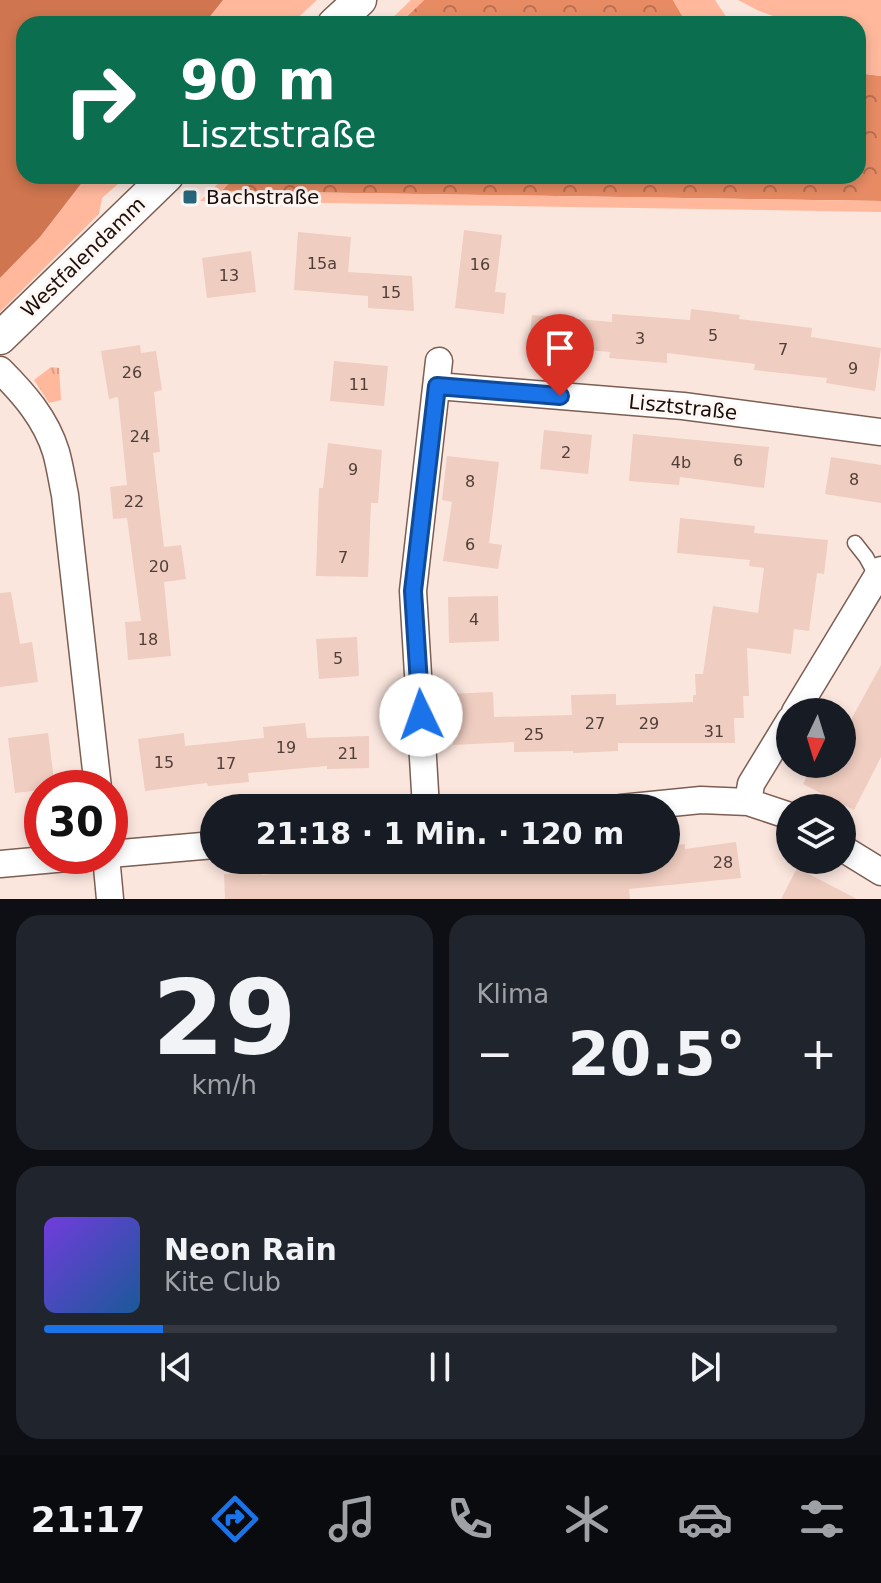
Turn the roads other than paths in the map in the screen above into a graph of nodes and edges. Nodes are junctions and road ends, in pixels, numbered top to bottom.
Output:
1 (360, 0) edge
2 (343, 16) edge
3 (159, 184) edge
4 (0, 338) edge
5 (0, 370) edge
6 (881, 432) edge
7 (855, 543) dead end
8 (879, 573) edge
9 (803, 698) edge
10 (776, 743) edge
11 (96, 770) edge
12 (425, 794) edge
13 (680, 802) edge
14 (748, 802) junction
15 (776, 811) edge
16 (200, 846) edge
17 (128, 853) edge
18 (856, 857) edge
19 (24, 862) edge
20 (0, 864) edge
21 (881, 872) edge
22 (109, 874) edge
23 (110, 899) edge

1 - 2 street
3 - 4 street, Westfalendamm
5 - 11 street
6 - 12 street, Lisztstraße
7 - 8 lane
8 - 9 street
10 - 14 street
13 - 14 street
14 - 15 street
16 - 17 street
18 - 21 street
19 - 20 street
22 - 23 street

